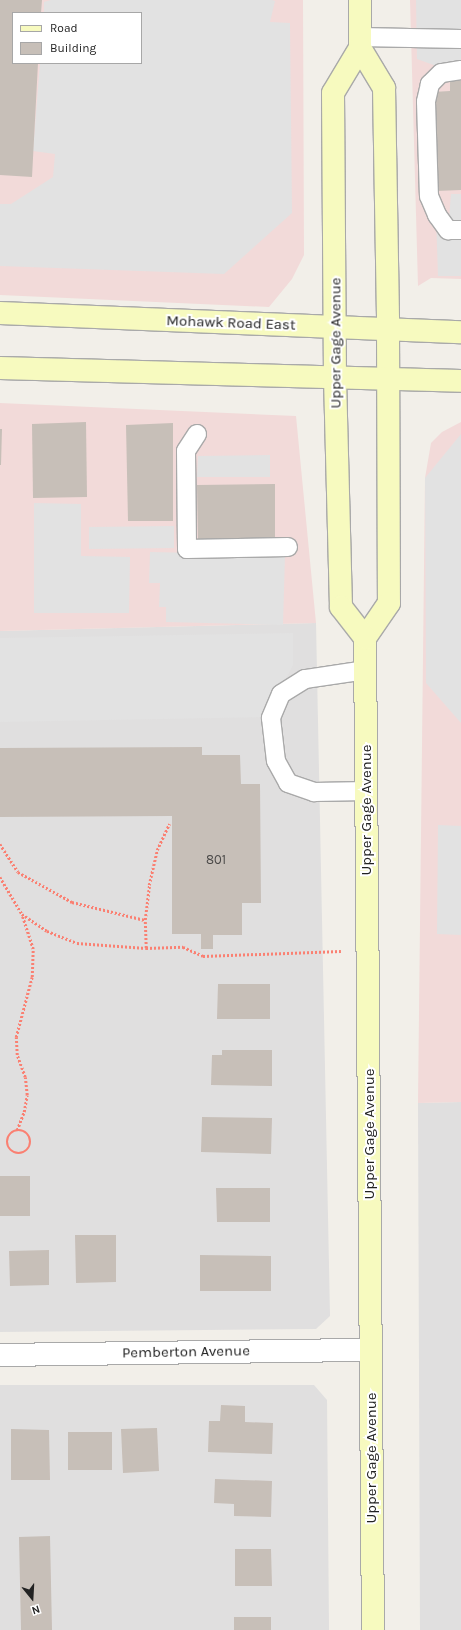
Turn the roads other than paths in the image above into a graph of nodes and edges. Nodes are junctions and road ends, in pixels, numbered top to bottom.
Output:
1 (360, 0) edge
2 (461, 40) edge
3 (360, 42) junction
4 (461, 70) edge
5 (454, 230) edge
6 (0, 313) edge
7 (336, 327) junction
8 (388, 330) junction
9 (461, 332) edge
10 (0, 368) edge
11 (335, 378) junction
12 (388, 379) junction
13 (461, 381) edge
14 (197, 434) dead end
15 (288, 547) dead end
16 (365, 638) junction
17 (366, 670) junction
18 (367, 791) junction
19 (372, 1350) junction
20 (0, 1355) edge
21 (373, 1630) edge

1 - 3 main road
2 - 3 lane
3 - 7 main road, Upper Gage Avenue
3 - 8 main road
4 - 5 lane
6 - 7 main road, Mohawk Road East
7 - 8 main road, Mohawk Road East
7 - 11 main road, Upper Gage Avenue
8 - 9 main road, Mohawk Road East
8 - 12 main road
10 - 11 main road
11 - 12 main road
11 - 16 main road, Upper Gage Avenue
12 - 13 main road
12 - 16 main road
14 - 15 lane
16 - 17 main road, Upper Gage Avenue
17 - 18 main road, Upper Gage Avenue
17 - 18 lane
18 - 19 main road, Upper Gage Avenue
19 - 20 street, Pemberton Avenue
19 - 21 main road, Upper Gage Avenue

